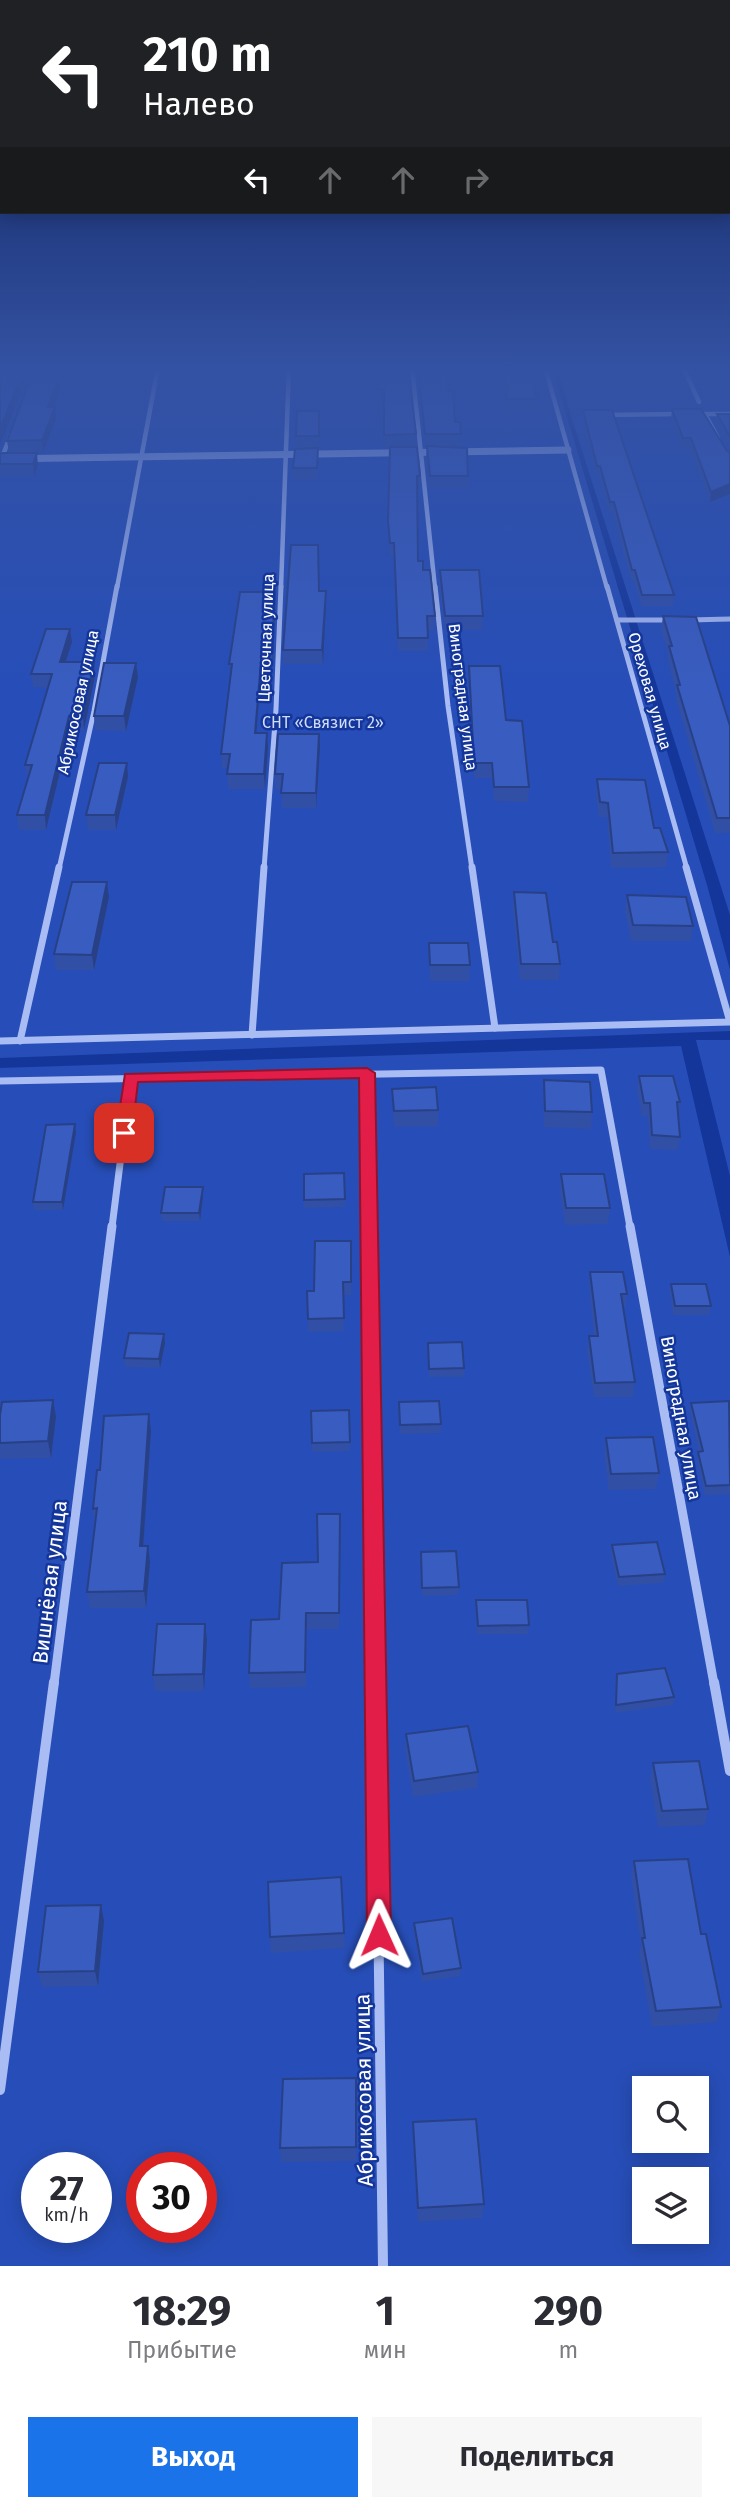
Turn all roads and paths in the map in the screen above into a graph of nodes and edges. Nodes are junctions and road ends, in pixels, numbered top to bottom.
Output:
1 (138, 473) edge
2 (285, 473) edge
3 (423, 473) edge
4 (575, 473) edge
5 (730, 619) edge
6 (617, 620) junction
7 (730, 1022) edge
8 (495, 1028) junction
9 (252, 1035) junction
10 (0, 1041) edge
11 (20, 1041) junction
12 (367, 1073) junction
13 (131, 1077) junction
14 (0, 1082) edge
15 (730, 1771) edge
16 (0, 2090) edge
17 (383, 2266) edge

1 - 11 street, Абрикосовая улица
2 - 9 street, Цветочная улица
3 - 8 street, Виноградная улица
4 - 6 street, Ореховая улица
5 - 6 street
6 - 7 street, Ореховая улица
7 - 8 street
8 - 9 street
9 - 11 street
10 - 11 street
12 - 13 street
12 - 15 street, Виноградная улица
12 - 17 street, Абрикосовая улица
13 - 14 street
13 - 16 street, Вишнёвая улица

